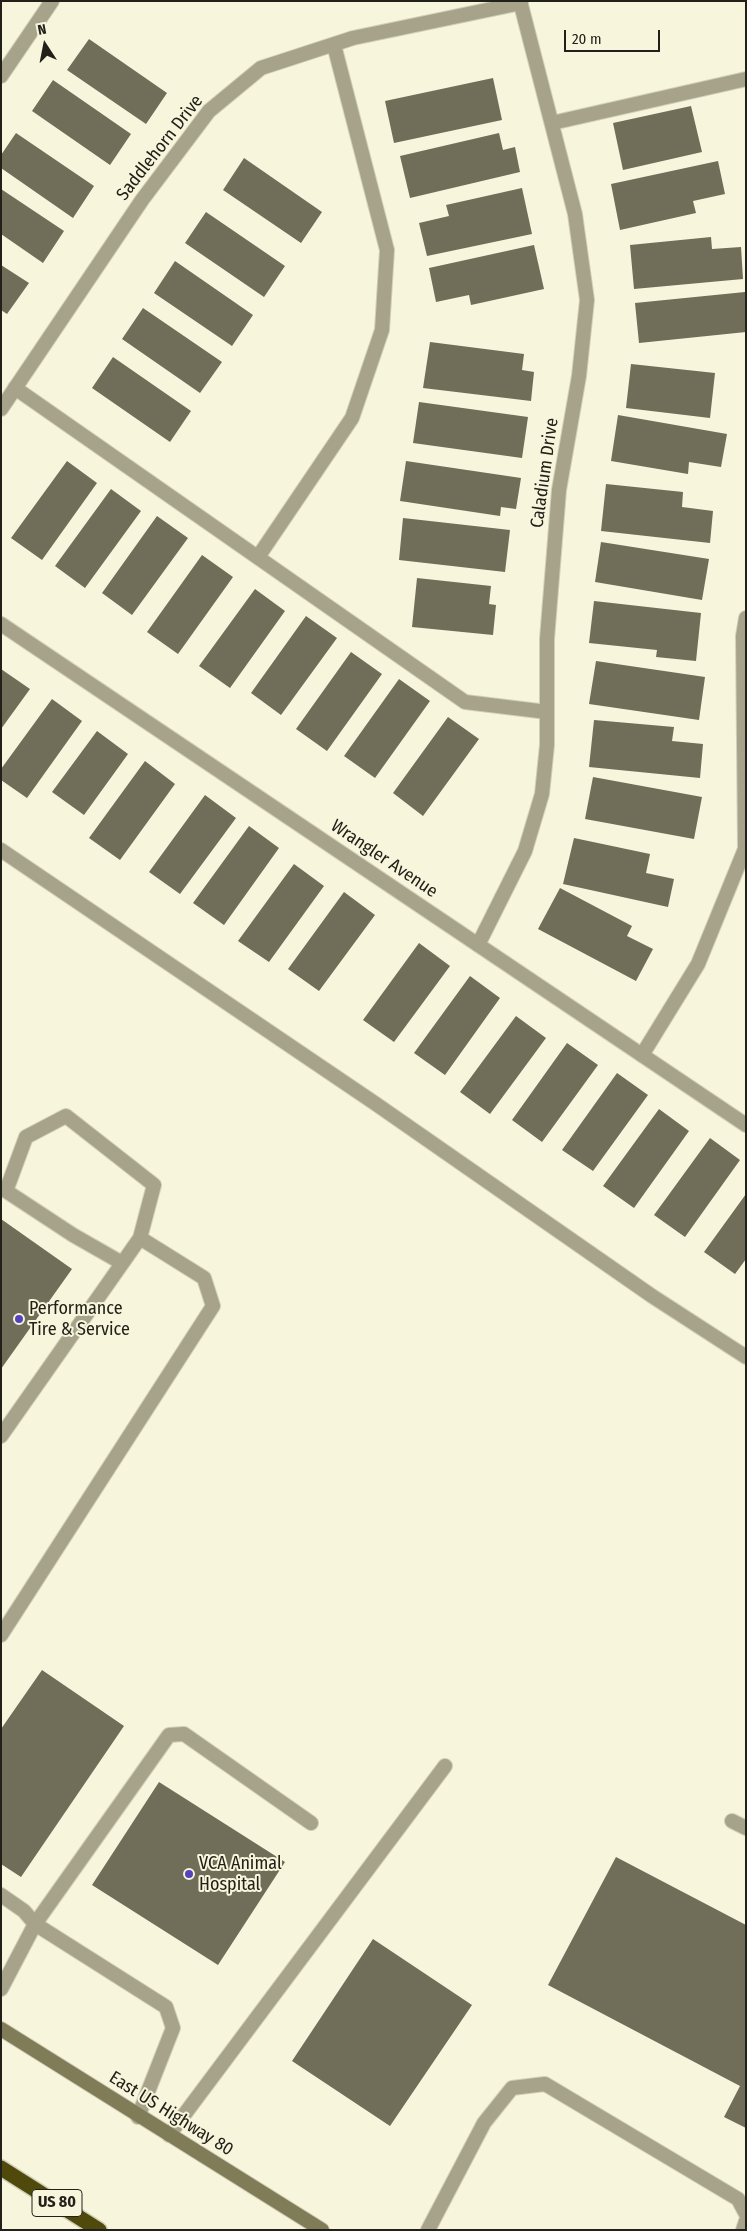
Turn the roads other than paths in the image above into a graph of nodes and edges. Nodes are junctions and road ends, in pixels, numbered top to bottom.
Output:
1 (52, 1) edge
2 (521, 2) edge
3 (334, 45) junction
4 (1, 76) edge
5 (746, 79) edge
6 (552, 124) junction
7 (15, 388) junction
8 (1, 409) edge
9 (258, 557) junction
10 (746, 618) edge
11 (1, 624) edge
12 (547, 712) junction
13 (1, 850) edge
14 (478, 945) junction
15 (642, 1055) junction
16 (746, 1125) edge
17 (140, 1238) junction
18 (122, 1263) junction
19 (746, 1358) edge
20 (1, 1436) edge
21 (1, 1635) edge
22 (445, 1766) dead end
23 (732, 1821) dead end
24 (311, 1823) dead end
25 (746, 1828) edge
26 (1, 1895) edge
27 (35, 1924) junction
28 (1, 1989) edge
29 (1, 2029) edge
30 (138, 2117) junction
31 (170, 2136) junction
32 (1, 2164) edge
33 (8, 2172) edge
34 (746, 2214) edge
35 (746, 2222) edge
36 (100, 2230) edge
37 (322, 2230) edge
38 (428, 2230) edge
39 (742, 2230) edge

1 - 4 street
2 - 3 street, Saddlehorn Drive
2 - 6 street, Caladium Drive
3 - 7 street, Saddlehorn Drive
3 - 9 street
5 - 6 street
6 - 12 street, Caladium Drive
7 - 8 street, Saddlehorn Drive
7 - 9 street
9 - 12 street
10 - 15 street
11 - 14 street, Wrangler Avenue
12 - 14 street, Caladium Drive
13 - 19 street
14 - 15 street, Wrangler Avenue
15 - 16 street, Wrangler Avenue
17 - 18 street
17 - 18 street
17 - 21 street
18 - 20 street
22 - 31 street
23 - 25 street
24 - 27 street
26 - 27 street
27 - 28 street
27 - 30 street
29 - 30 main road, East US Highway 80
30 - 31 main road, East US Highway 80
31 - 37 main road, East US Highway 80
32 - 33 highway
33 - 36 highway, US 80
34 - 38 street
35 - 39 street

